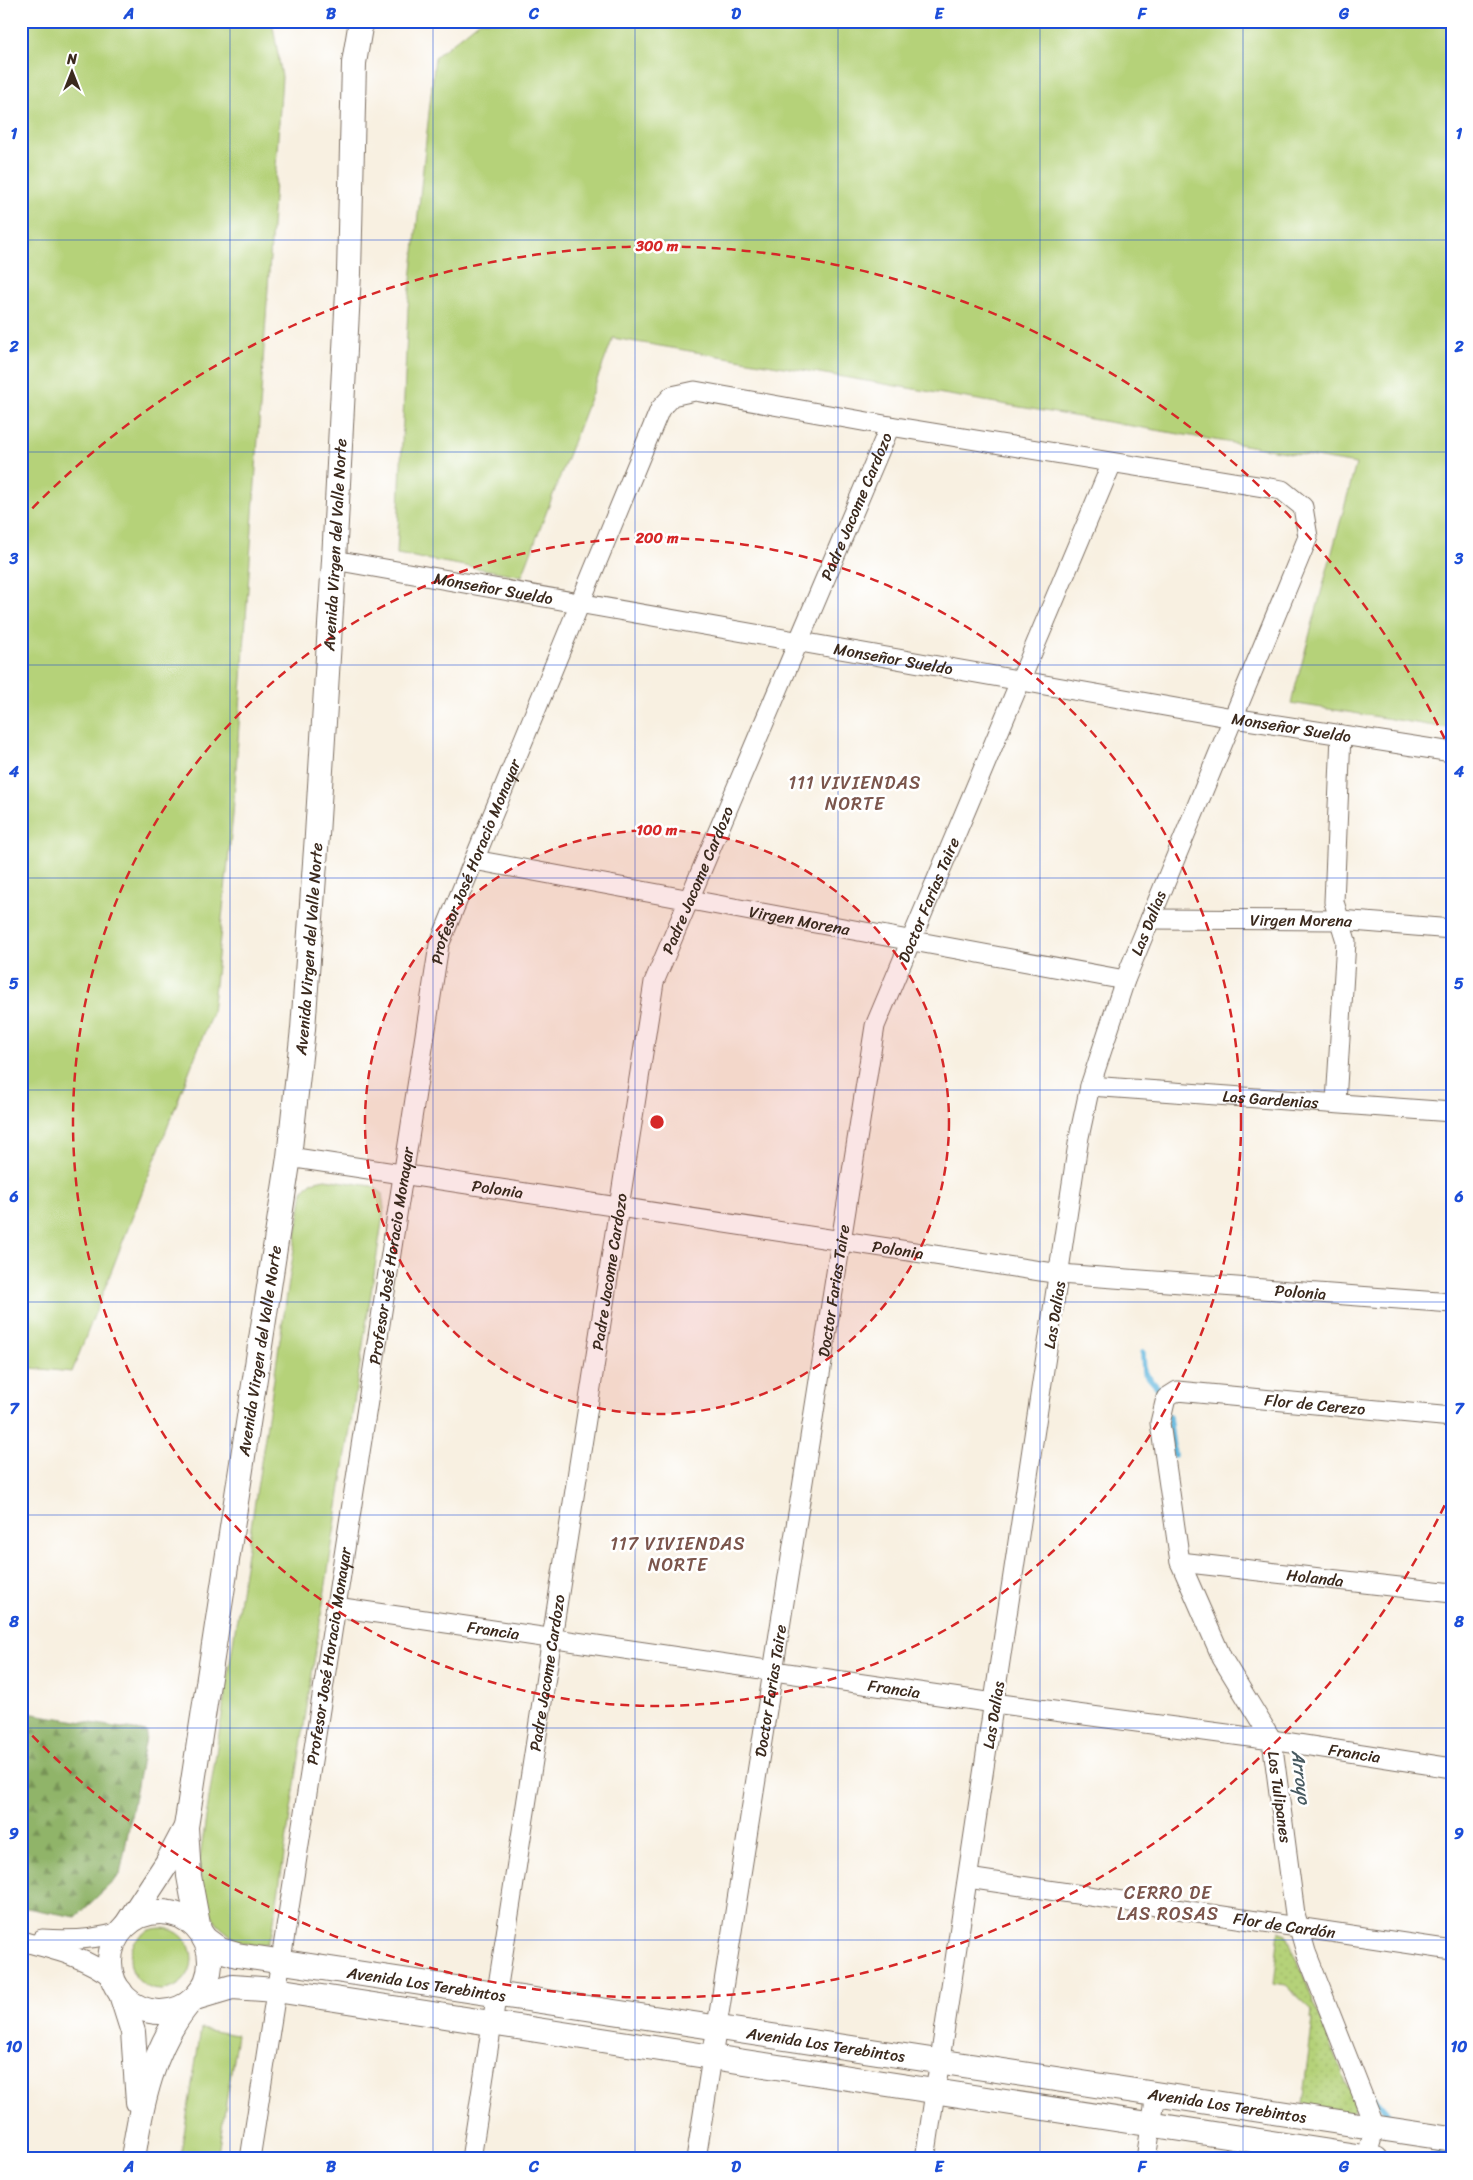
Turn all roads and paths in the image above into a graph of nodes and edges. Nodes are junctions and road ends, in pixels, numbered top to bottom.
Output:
1 (348, 21) edge
2 (362, 21) edge
3 (354, 63) junction
4 (890, 426) junction
5 (1112, 463) junction
6 (334, 560) junction
7 (580, 603) junction
8 (798, 641) junction
9 (1020, 680) junction
10 (1233, 718) junction
11 (1341, 734) junction
12 (1452, 752) edge
13 (474, 860) junction
14 (689, 900) junction
15 (1150, 919) junction
16 (1340, 920) junction
17 (1452, 929) edge
18 (911, 941) junction
19 (1125, 980) junction
20 (1090, 1086) junction
21 (1336, 1102) junction
22 (1452, 1112) edge
23 (289, 1157) junction
24 (403, 1174) junction
25 (619, 1207) junction
26 (840, 1240) junction
27 (1060, 1274) junction
28 (1452, 1303) edge
29 (1177, 1391) joint
30 (1452, 1417) edge
31 (1180, 1562) junction
32 (1452, 1592) edge
33 (336, 1607) junction
34 (552, 1638) junction
35 (772, 1671) junction
36 (994, 1703) junction
37 (1272, 1740) junction
38 (1452, 1768) edge
39 (186, 1827) junction
40 (968, 1878) junction
41 (1298, 1927) junction
42 (123, 1929) junction
43 (202, 1934) junction
44 (21, 1940) edge
45 (1452, 1950) edge
46 (280, 1962) junction
47 (117, 1985) junction
48 (276, 1990) junction
49 (496, 1994) junction
50 (192, 2000) junction
51 (493, 2023) junction
52 (716, 2028) junction
53 (712, 2057) junction
54 (940, 2062) junction
55 (936, 2091) junction
56 (1156, 2094) junction
57 (139, 2118) junction
58 (1152, 2124) junction
59 (1375, 2127) junction
60 (1452, 2139) edge
61 (1370, 2158) edge
62 (133, 2159) edge
63 (250, 2159) edge
64 (471, 2159) edge
65 (696, 2159) edge
66 (925, 2159) edge
67 (1146, 2159) edge

1 - 3 main road, Avenida Virgen del Valle Norte
2 - 3 main road, Avenida Virgen del Valle Norte
3 - 6 main road, Avenida Virgen del Valle Norte
4 - 5 street
4 - 7 street, Profesor José Horacio Monayar
4 - 8 street, Padre Jacome Cardozo
5 - 9 street, Doctor Farias Taire
5 - 10 street, Las Dalias
6 - 7 street, Monseñor Sueldo
6 - 23 main road, Avenida Virgen del Valle Norte
7 - 8 street, Monseñor Sueldo
7 - 13 street, Profesor José Horacio Monayar
8 - 9 street, Monseñor Sueldo
8 - 14 street, Padre Jacome Cardozo
9 - 10 street, Monseñor Sueldo
9 - 18 street, Doctor Farias Taire
10 - 11 street, Monseñor Sueldo
10 - 15 street, Las Dalias
11 - 12 street, Monseñor Sueldo
11 - 16 street
13 - 14 street, Virgen Morena
13 - 24 street, Profesor José Horacio Monayar
14 - 18 street, Virgen Morena
14 - 25 street, Padre Jacome Cardozo
15 - 16 street, Virgen Morena
15 - 19 street, Las Dalias
16 - 17 street, Virgen Morena
16 - 21 street
18 - 19 street, Virgen Morena
18 - 26 street, Doctor Farias Taire
19 - 20 street, Las Dalias
20 - 21 street, Las Gardenias
20 - 27 street, Las Dalias
21 - 22 street, Las Gardenias
23 - 24 street, Polonia
23 - 39 main road, Avenida Virgen del Valle Norte
24 - 25 street, Polonia
24 - 33 street, Profesor José Horacio Monayar
25 - 26 street, Polonia
25 - 34 street, Padre Jacome Cardozo
26 - 27 street, Polonia
26 - 35 street, Doctor Farias Taire
27 - 28 street, Polonia
27 - 36 street, Las Dalias
29 - 30 street, Flor de Cerezo
29 - 31 street, Los Tulipanes
31 - 32 street, Holanda
31 - 37 street, Los Tulipanes
33 - 34 street, Francia
33 - 46 street, Profesor José Horacio Monayar
34 - 35 street, Francia
34 - 49 street, Padre Jacome Cardozo
35 - 36 street, Francia
35 - 52 street, Doctor Farias Taire
36 - 37 street, Francia
36 - 40 street, Las Dalias
37 - 38 street, Francia
37 - 41 street, Los Tulipanes
39 - 42 main road, Avenida Virgen del Valle Norte
39 - 43 main road, Avenida Virgen del Valle Norte
40 - 41 street, Flor de Cardón
40 - 54 street, Las Dalias
41 - 45 street, Flor de Cardón
41 - 59 street, Los Tulipanes
42 - 43 main road
42 - 44 street
42 - 47 main road
43 - 46 main road, Avenida Los Terebintos
43 - 50 main road
44 - 47 street
46 - 48 street, Profesor José Horacio Monayar
46 - 49 main road, Avenida Los Terebintos
47 - 50 main road
47 - 57 main road
48 - 50 main road, Avenida Los Terebintos
48 - 51 main road, Avenida Los Terebintos
48 - 63 street, Profesor José Horacio Monayar
49 - 51 street, Padre Jacome Cardozo
49 - 52 main road, Avenida Los Terebintos
50 - 57 main road
51 - 53 main road, Avenida Los Terebintos
51 - 64 street, Padre Jacome Cardozo
52 - 53 street, Doctor Farias Taire
52 - 54 main road, Avenida Los Terebintos
53 - 55 main road, Avenida Los Terebintos
53 - 65 street, Doctor Farias Taire
54 - 55 street, Las Dalias
54 - 56 main road, Avenida Los Terebintos
55 - 58 main road, Avenida Los Terebintos
55 - 66 street, Las Dalias
56 - 58 street
56 - 59 main road, Avenida Los Terebintos
57 - 62 main road
58 - 61 main road, Avenida Los Terebintos
58 - 67 street
59 - 60 main road, Avenida Los Terebintos
59 - 61 street

